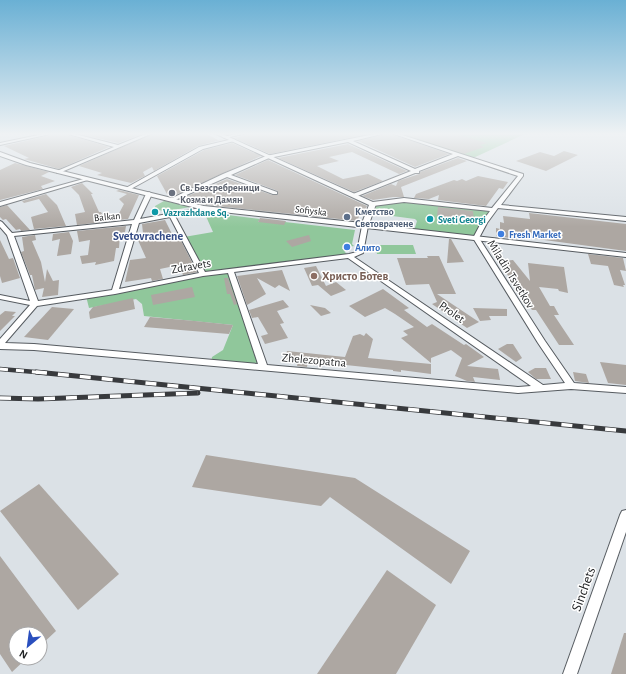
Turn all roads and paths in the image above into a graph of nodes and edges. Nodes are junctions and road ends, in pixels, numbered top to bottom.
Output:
1 (30, 164) edge
2 (77, 164) edge
3 (171, 164) edge
4 (250, 164) edge
5 (285, 164) edge
6 (401, 164) edge
7 (434, 164) edge
8 (489, 164) edge
9 (59, 172) junction
10 (417, 172) junction
11 (225, 175) junction
12 (89, 179) junction
13 (126, 189) junction
14 (274, 193) dead end
15 (149, 194) junction
16 (355, 195) junction
17 (171, 200) junction
18 (0, 204) edge
19 (373, 204) junction
20 (204, 208) junction
21 (495, 208) junction
22 (172, 215) junction
23 (626, 219) edge
24 (136, 222) junction
25 (1, 225) edge
26 (365, 226) junction
27 (10, 235) junction
28 (476, 238) junction
29 (626, 255) edge
30 (350, 256) junction
31 (230, 270) junction
32 (203, 274) junction
33 (115, 292) junction
34 (0, 297) edge
35 (35, 304) junction
36 (0, 345) edge
37 (264, 368) junction
38 (571, 386) junction
39 (542, 389) junction
40 (626, 390) edge
41 (626, 515) edge
42 (570, 674) edge

1 - 9 street, Sofiyska
2 - 9 street
3 - 13 street
4 - 11 street
5 - 16 street
6 - 10 street
7 - 10 street
8 - 21 street, Miladin Tsvetkov
9 - 12 street, Sofiyska
10 - 16 street
11 - 14 street
11 - 17 street
12 - 13 street, Sofiyska
12 - 18 street
13 - 15 street, Sofiyska
15 - 17 street, Sofiyska
15 - 24 street
16 - 19 street
17 - 20 street, Sofiyska
19 - 21 street
19 - 26 street
20 - 22 street, Balkan
20 - 26 street, Sofiyska
21 - 23 street
21 - 28 street, Miladin Tsvetkov
22 - 24 street, Balkan
22 - 32 street
24 - 27 street, Balkan
24 - 33 street
25 - 27 street
26 - 28 street, Sofiyska
26 - 30 street
27 - 35 street
28 - 29 street, Sofiyska
28 - 38 street, Miladin Tsvetkov
30 - 31 street, Zdravets
30 - 39 street, Prolet
31 - 32 street, Zdravets
31 - 37 street
32 - 33 street, Zdravets
33 - 35 street, Zdravets
34 - 35 street, Zdravets
35 - 36 street
36 - 37 street, Zhelezopatna
37 - 39 street, Zhelezopatna
38 - 39 street, Zhelezopatna
38 - 40 street, Zhelezopatna
41 - 42 street, Sinchets

